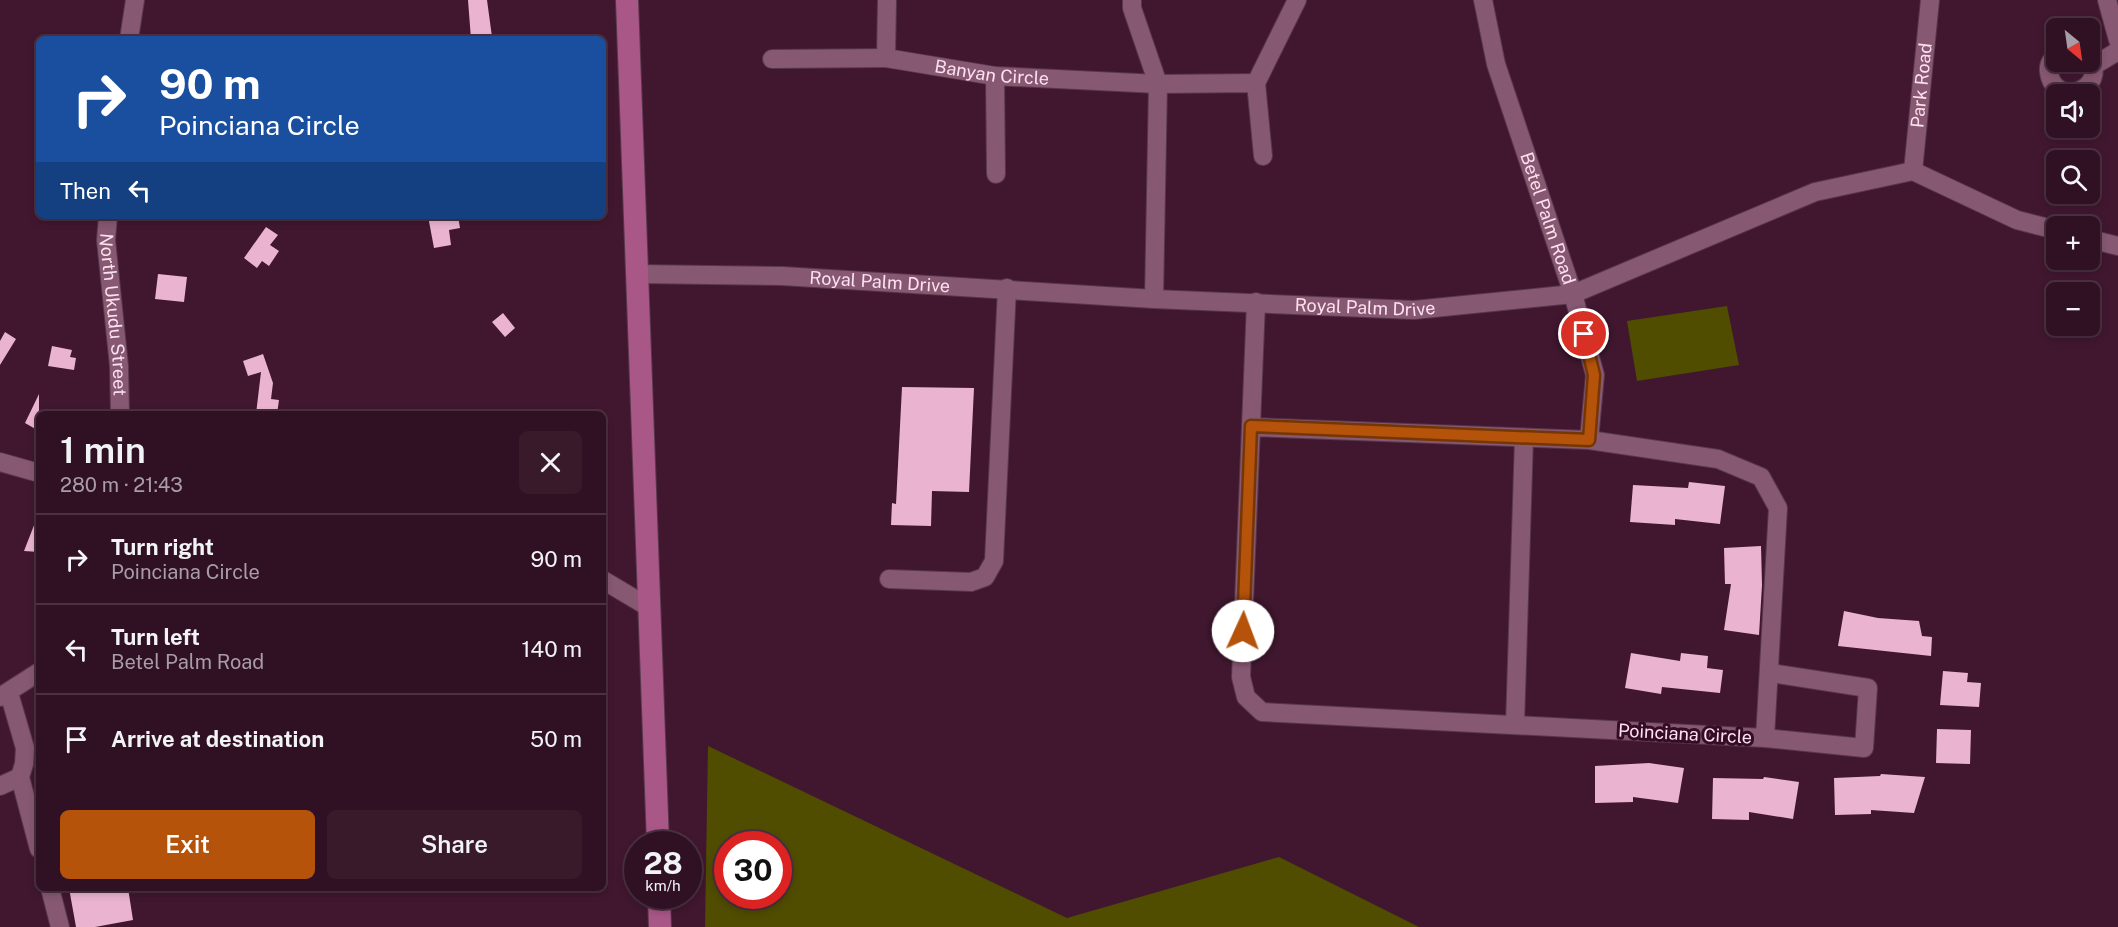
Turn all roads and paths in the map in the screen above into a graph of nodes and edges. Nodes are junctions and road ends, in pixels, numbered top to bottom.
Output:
1 (135, 0) edge
2 (627, 0) edge
3 (886, 0) edge
4 (1132, 0) edge
5 (1297, 0) edge
6 (1484, 0) edge
7 (1930, 0) edge
8 (2107, 0) edge
9 (129, 36) edge
10 (2118, 40) edge
11 (2118, 51) edge
12 (886, 58) junction
13 (2100, 58) edge
14 (772, 59) dead end
15 (2049, 72) edge
16 (2092, 72) edge
17 (995, 76) junction
18 (1256, 82) junction
19 (1158, 84) junction
20 (1263, 156) dead end
21 (1913, 171) junction
22 (996, 174) dead end
23 (108, 219) edge
24 (2046, 227) edge
25 (2100, 242) edge
26 (2118, 246) edge
27 (638, 274) junction
28 (1007, 288) junction
29 (1573, 294) junction
30 (1154, 298) junction
31 (1256, 302) junction
32 (120, 411) edge
33 (1251, 426) junction
34 (1524, 438) junction
35 (1589, 440) junction
36 (0, 462) edge
37 (36, 472) edge
38 (889, 579) dead end
39 (606, 582) edge
40 (650, 608) junction
41 (1771, 673) junction
42 (36, 674) edge
43 (4, 695) edge
44 (1515, 725) junction
45 (1765, 738) junction
46 (20, 777) junction
47 (0, 786) edge
48 (658, 831) edge
49 (36, 838) edge
50 (51, 891) edge
51 (659, 909) edge
52 (60, 927) edge
53 (660, 927) edge

1 - 9 street
2 - 27 main road
3 - 12 street
4 - 19 street
5 - 18 street
6 - 29 street, Betel Palm Road
7 - 21 street, Park Road
8 - 10 street
11 - 13 street
12 - 14 street, Banyan Circle
12 - 17 street, Banyan Circle
15 - 16 street
17 - 19 street, Banyan Circle
17 - 22 street
18 - 19 street, Banyan Circle
18 - 20 street
19 - 30 street
21 - 24 street
21 - 29 street, Royal Palm Drive
23 - 32 street, North Ukudu Street
25 - 26 street
27 - 28 street, Royal Palm Drive
27 - 40 main road
28 - 30 street, Royal Palm Drive
28 - 38 street
29 - 31 street, Royal Palm Drive
29 - 35 street, Betel Palm Road
30 - 31 street, Royal Palm Drive
31 - 33 street
33 - 34 street, Poinciana Circle
33 - 44 street, Poinciana Circle
34 - 35 street, Poinciana Circle
34 - 44 street
35 - 41 street, Poinciana Circle
36 - 37 street
39 - 40 street
40 - 48 main road
41 - 45 street, Poinciana Circle
41 - 45 street
42 - 43 street
43 - 46 street
44 - 45 street, Poinciana Circle
46 - 47 street
46 - 49 street
50 - 52 street
51 - 53 main road

